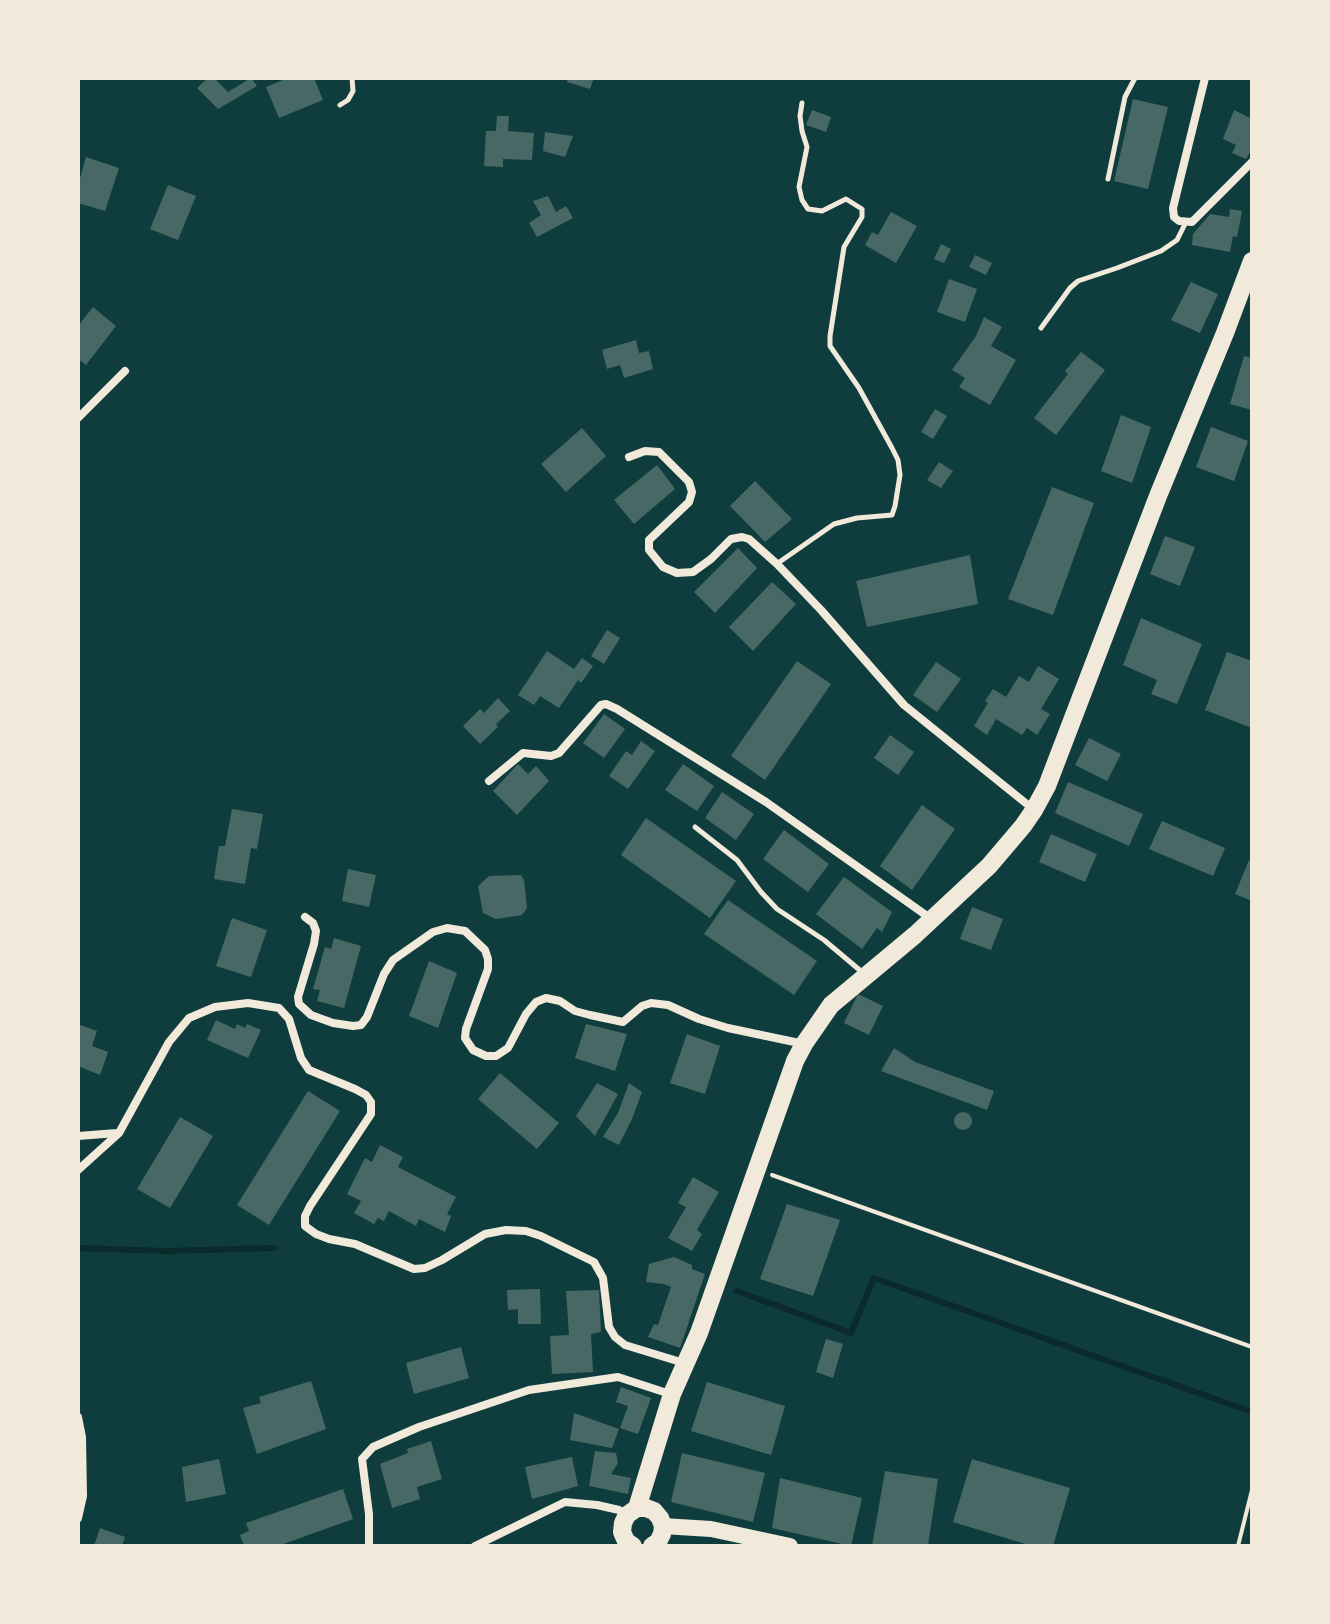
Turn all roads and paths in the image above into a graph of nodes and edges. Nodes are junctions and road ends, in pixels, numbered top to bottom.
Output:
1 (352, 78) edge
2 (1135, 78) edge
3 (1205, 78) edge
4 (802, 103) dead end
5 (340, 105) dead end
6 (1252, 162) edge
7 (1108, 179) dead end
8 (1186, 222) junction
9 (1252, 261) edge
10 (1041, 328) dead end
11 (125, 371) dead end
12 (78, 418) edge
13 (629, 457) dead end
14 (777, 564) junction
15 (489, 781) dead end
16 (1034, 810) junction
17 (695, 827) dead end
18 (305, 917) dead end
19 (931, 919) junction
20 (866, 976) junction
21 (804, 1044) junction
22 (119, 1133) junction
23 (78, 1136) edge
24 (756, 1169) junction
25 (78, 1170) edge
26 (1252, 1347) edge
27 (686, 1364) junction
28 (672, 1394) junction
29 (78, 1417) edge
30 (1252, 1490) edge
31 (632, 1512) junction
32 (78, 1518) edge
33 (663, 1526) junction
34 (369, 1546) edge
35 (475, 1546) edge
36 (633, 1546) edge
37 (652, 1546) edge
38 (790, 1546) edge
39 (1238, 1546) edge

1 - 5 lane
2 - 7 lane
3 - 8 street
4 - 14 lane
6 - 8 street
8 - 10 lane
9 - 16 main road
11 - 12 street
13 - 14 street
14 - 16 street
15 - 19 street
16 - 19 main road
17 - 20 lane
18 - 21 street
19 - 20 main road
20 - 21 main road
21 - 24 main road
22 - 23 street
22 - 25 street
22 - 27 street
24 - 26 path
24 - 27 main road
27 - 28 main road
28 - 31 main road
28 - 34 street
29 - 32 street
30 - 39 path
31 - 33 main road
31 - 35 street
31 - 36 main road
33 - 37 main road
33 - 38 main road

